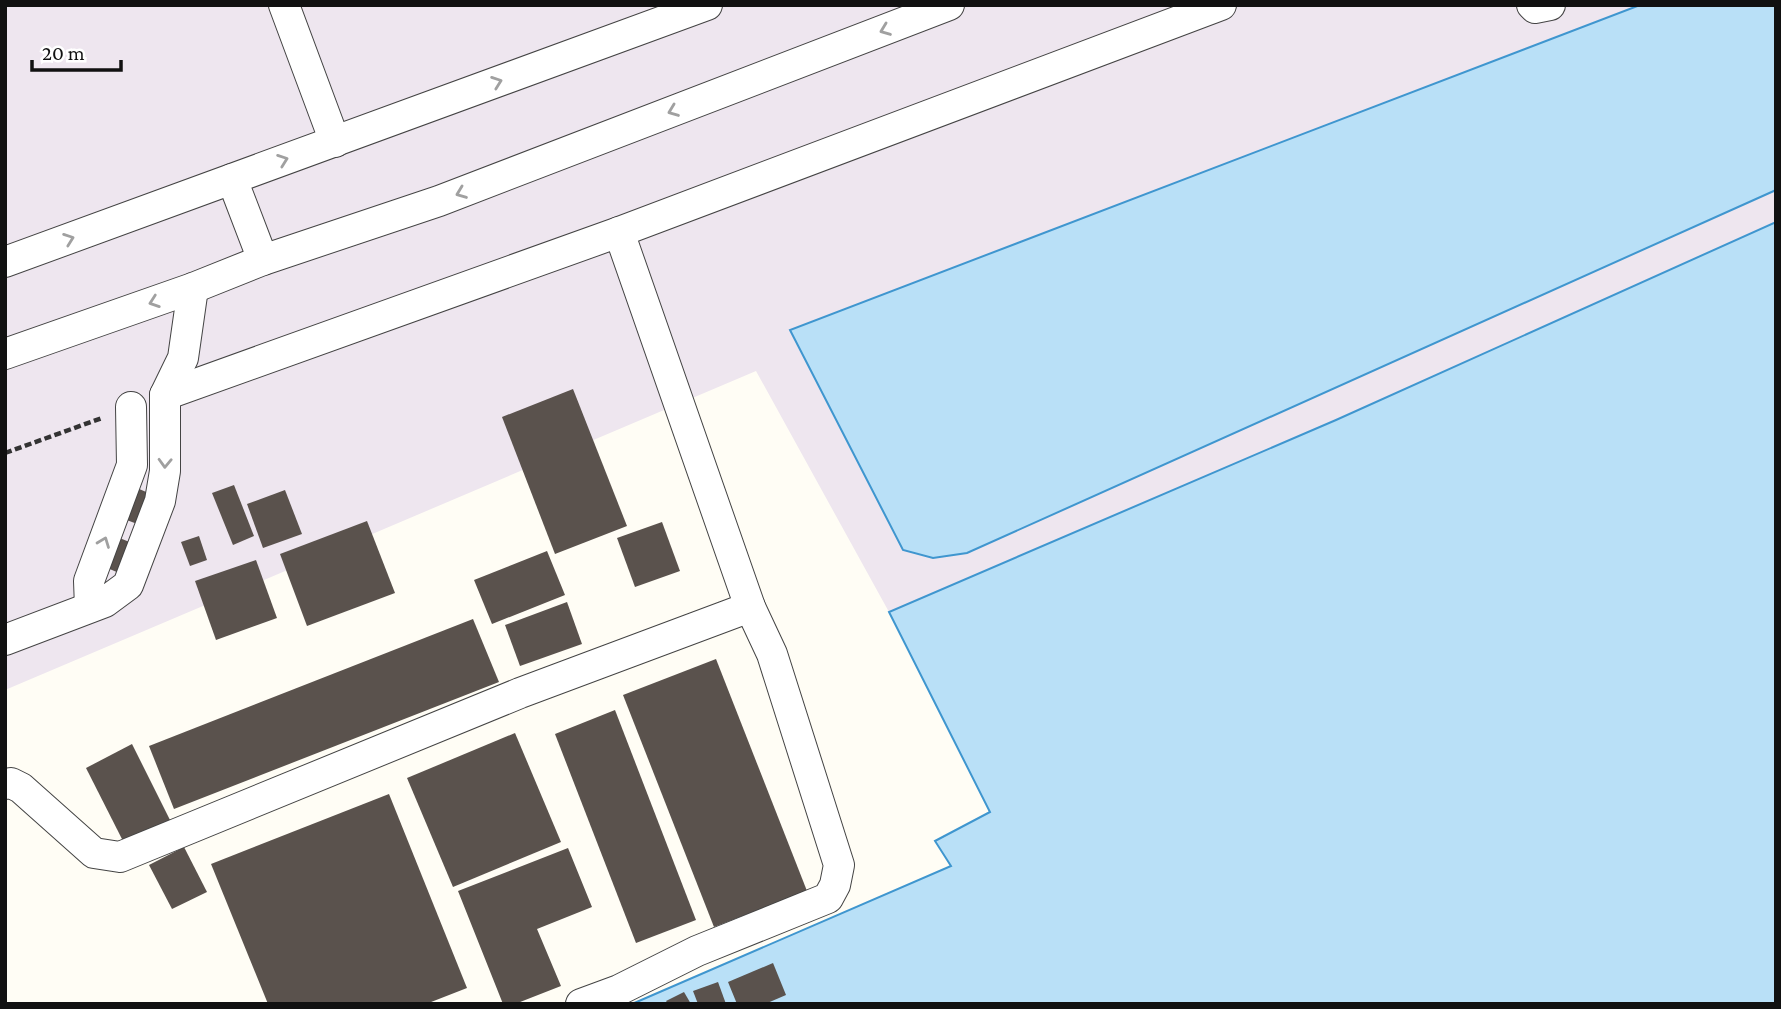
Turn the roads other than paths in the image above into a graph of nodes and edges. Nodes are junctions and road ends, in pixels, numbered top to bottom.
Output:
1 (284, 5) edge
2 (707, 5) edge
3 (949, 5) edge
4 (1221, 5) edge
5 (1532, 5) edge
6 (1550, 5) edge
7 (335, 142) junction
8 (232, 179) junction
9 (619, 232) junction
10 (263, 260) junction
11 (5, 262) edge
12 (193, 288) junction
13 (5, 354) edge
14 (165, 395) junction
15 (131, 407) road end
16 (90, 607) junction
17 (750, 607) junction
18 (5, 640) edge
19 (5, 784) edge
20 (581, 1004) edge

1 - 7 lane
7 -> 2 lane
3 -> 10 lane
4 - 9 lane
5 - 6 lane
8 -> 7 lane
8 - 10 lane
11 -> 8 lane
9 - 14 lane
9 - 17 lane
10 - 12 lane
12 -> 13 lane
12 - 14 lane
14 -> 16 lane
16 -> 15 lane
16 - 18 lane
17 - 19 lane
17 - 20 lane

